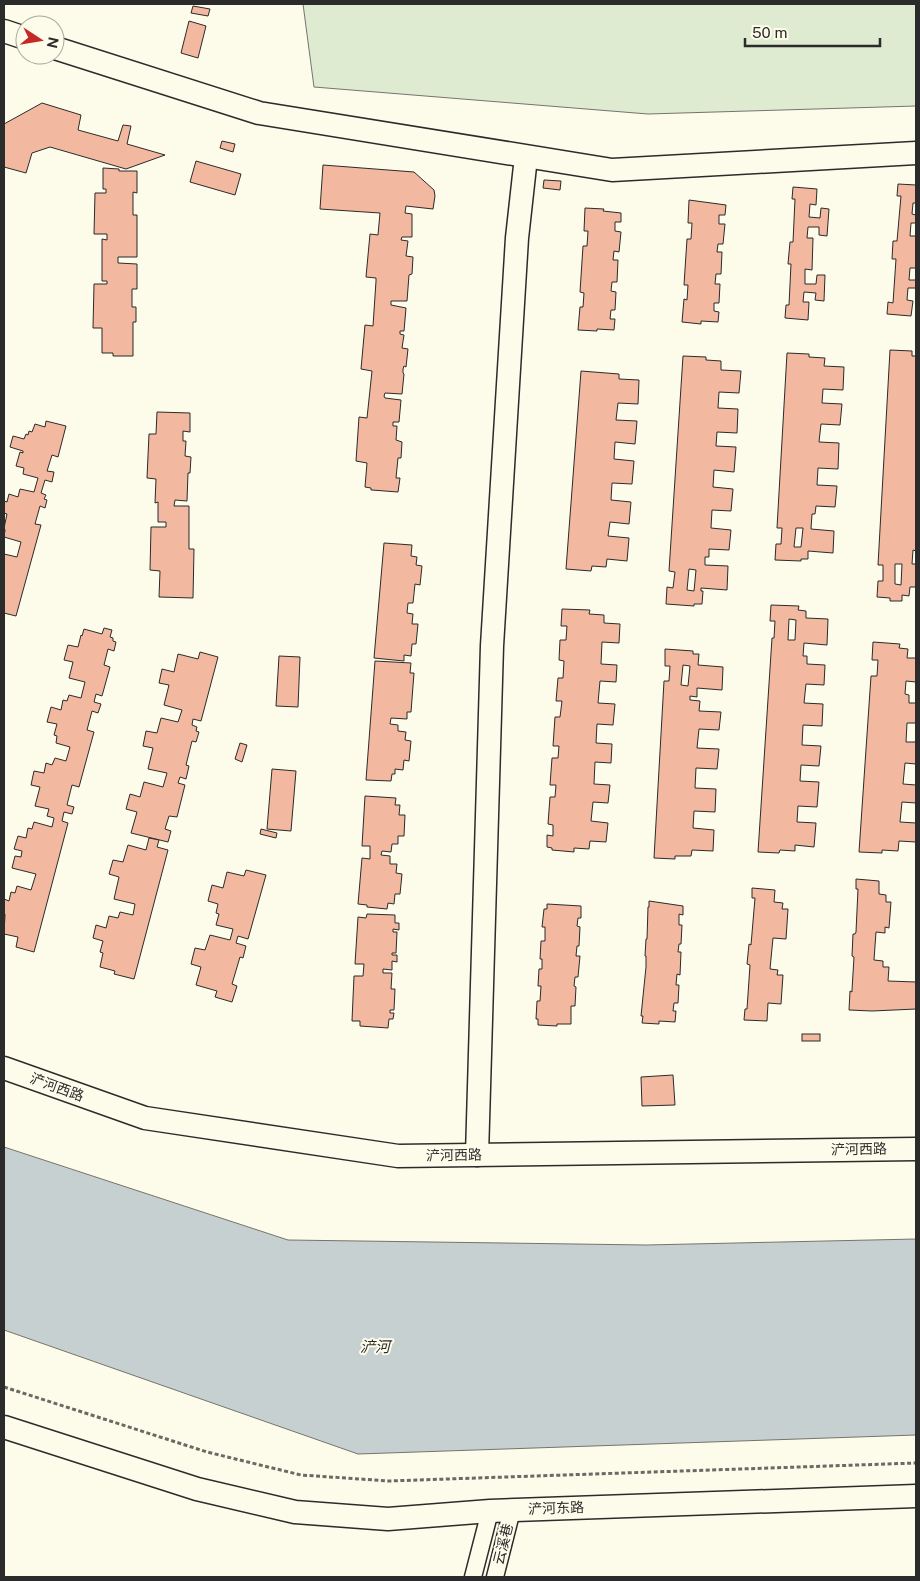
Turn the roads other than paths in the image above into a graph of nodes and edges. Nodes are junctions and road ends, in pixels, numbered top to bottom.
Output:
1 (65, 51) edge
2 (916, 153) edge
3 (526, 156) junction
4 (4, 1068) edge
5 (916, 1149) edge
6 (477, 1155) junction
7 (4, 1427) edge
8 (916, 1480) edge
9 (916, 1496) edge
10 (501, 1510) junction
11 (473, 1577) edge
12 (495, 1577) edge

1 - 3 street
2 - 3 street
3 - 6 street
4 - 6 street, 浐河西路
5 - 6 street, 浐河西路
7 - 10 street
8 - 10 street, 浐河东路
9 - 10 street, 浐河东路
10 - 11 street, 云溪巷
10 - 12 street, 云溪巷

